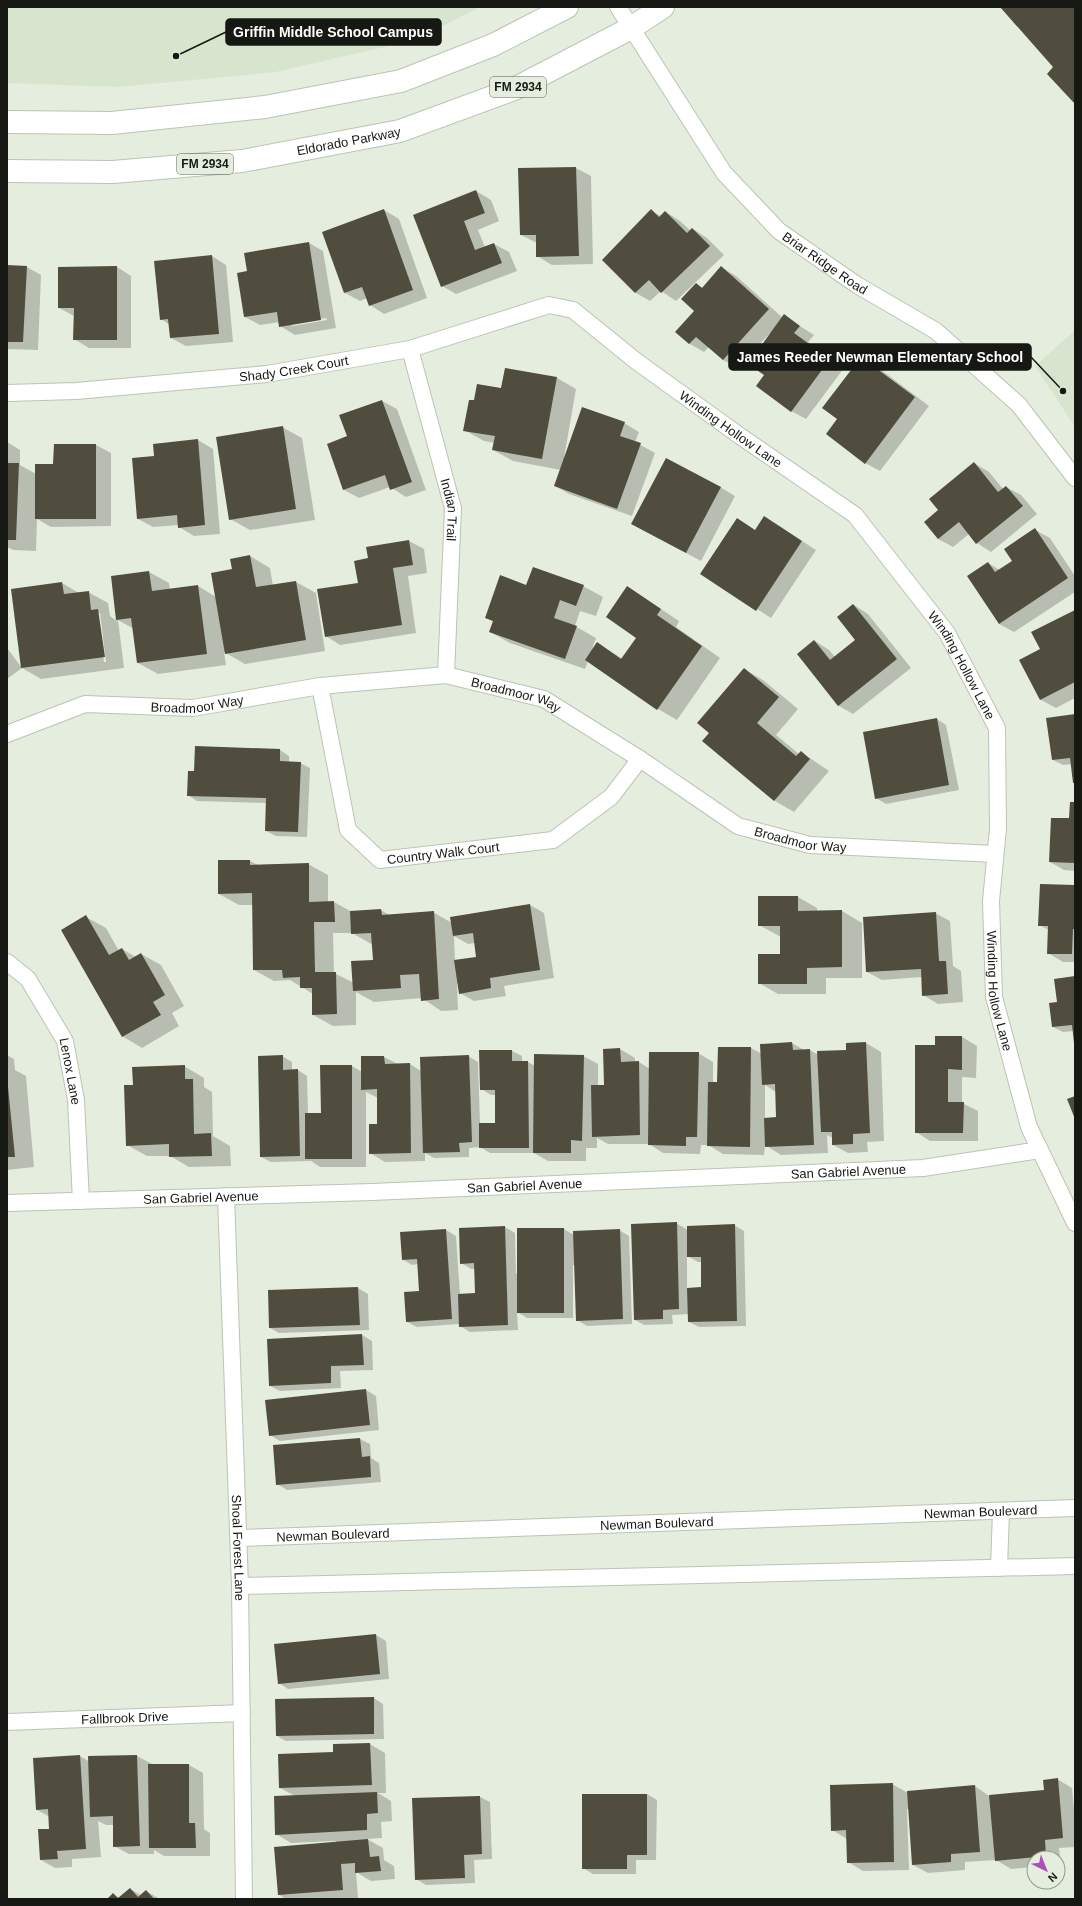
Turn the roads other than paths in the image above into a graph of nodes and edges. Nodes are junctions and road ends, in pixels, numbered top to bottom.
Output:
1 (566, 7) edge
2 (618, 7) edge
3 (663, 7) edge
4 (631, 28) junction
5 (7, 122) edge
6 (7, 171) edge
7 (573, 310) joint
8 (410, 349) junction
9 (7, 393) edge
10 (1075, 478) edge
11 (446, 675) junction
12 (320, 686) junction
13 (7, 734) edge
14 (640, 760) junction
15 (995, 854) junction
16 (7, 962) edge
17 (1040, 1150) junction
18 (226, 1196) junction
19 (81, 1201) junction
20 (7, 1203) edge
21 (1075, 1223) edge
22 (1075, 1508) edge
23 (1001, 1510) junction
24 (239, 1538) junction
25 (1075, 1566) edge
26 (1000, 1568) junction
27 (240, 1586) junction
28 (242, 1713) junction
29 (7, 1722) edge
30 (244, 1899) edge

1 - 5 main road
2 - 4 street, Briar Ridge Road
3 - 4 main road, Eldorado Parkway / FM 2934
4 - 6 main road, Eldorado Parkway / FM 2934
4 - 10 street, Briar Ridge Road
7 - 8 street, Shady Creek Court
7 - 15 street, Winding Hollow Lane
8 - 9 street, Shady Creek Court
8 - 11 street, Indian Trail
11 - 12 street, Broadmoor Way
11 - 14 street, Broadmoor Way
12 - 13 street, Broadmoor Way
12 - 14 street, Country Walk Court
14 - 15 street, Broadmoor Way
15 - 17 street, Winding Hollow Lane
16 - 19 street, Lenox Lane
17 - 18 street, San Gabriel Avenue
17 - 21 street, Winding Hollow Lane
18 - 19 street, San Gabriel Avenue
18 - 24 street, Shoal Forest Lane
19 - 20 street, San Gabriel Avenue
22 - 23 street, Newman Boulevard
23 - 24 street, Newman Boulevard
23 - 26 street
24 - 27 street, Shoal Forest Lane
25 - 26 street
26 - 27 street
27 - 28 street, Shoal Forest Lane
28 - 29 street, Fallbrook Drive
28 - 30 street, Shoal Forest Lane

